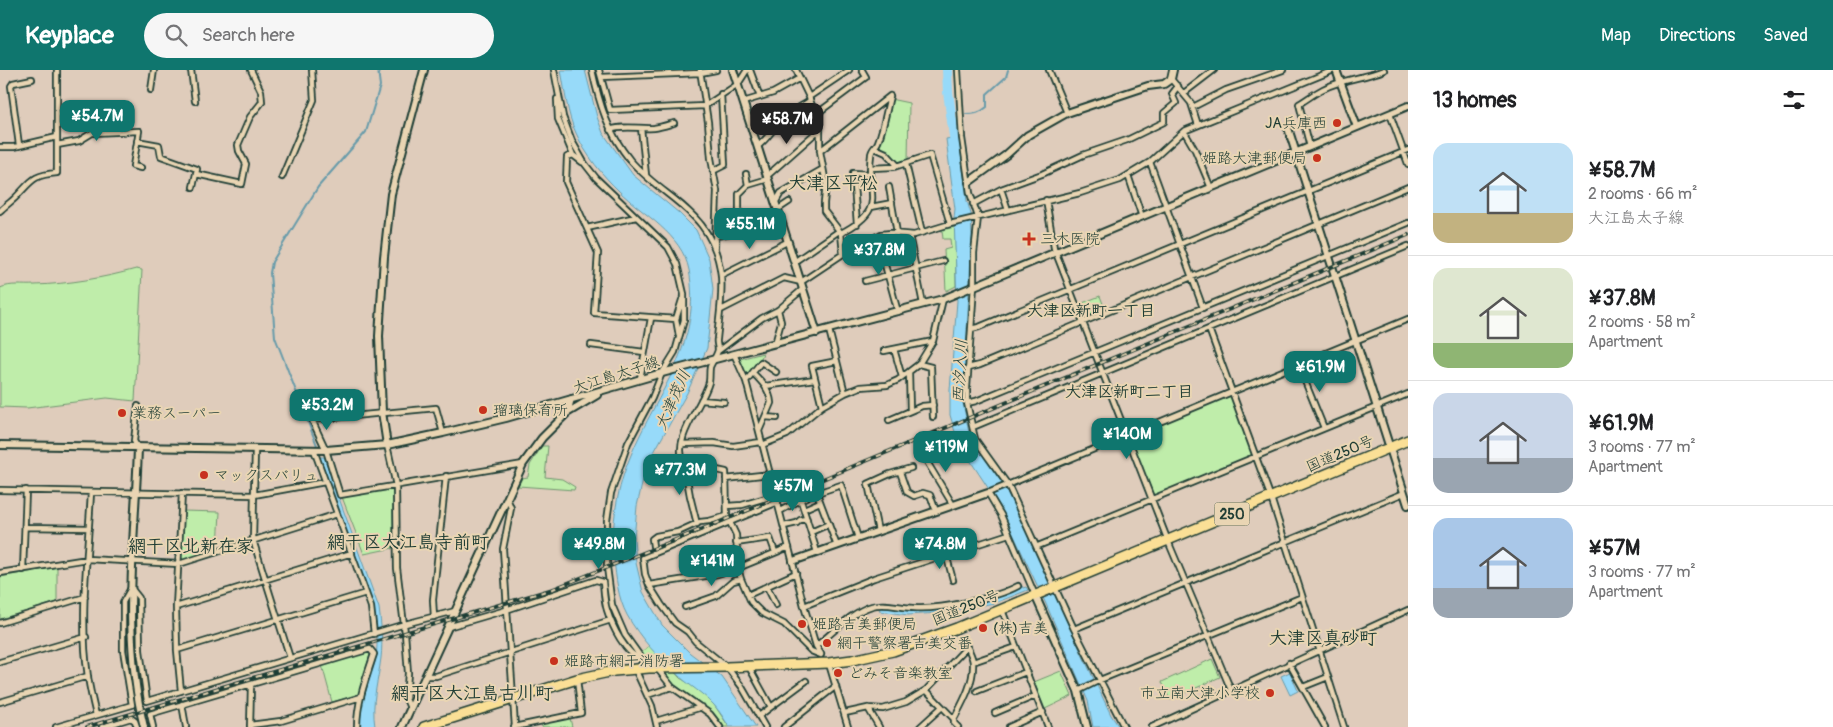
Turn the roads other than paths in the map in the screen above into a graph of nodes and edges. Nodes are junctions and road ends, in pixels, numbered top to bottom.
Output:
1 (57, 70) edge
2 (154, 70) edge
3 (191, 70) edge
4 (251, 70) edge
5 (312, 70) edge
6 (424, 70) edge
7 (554, 70) edge
8 (592, 70) edge
9 (599, 70) edge
10 (716, 70) edge
11 (733, 70) edge
12 (749, 70) edge
13 (796, 70) edge
14 (849, 70) edge
15 (862, 70) edge
16 (958, 70) edge
17 (1049, 70) edge
18 (1173, 70) edge
19 (1214, 70) edge
20 (1283, 70) edge
21 (1335, 70) edge
22 (1384, 70) edge
23 (700, 71) edge
24 (601, 77) junction
25 (800, 78) junction
26 (32, 79) dead end
27 (1171, 79) junction
28 (1341, 82) junction
29 (738, 84) junction
30 (1178, 86) junction
31 (151, 90) dead end
32 (557, 90) junction
33 (1184, 93) junction
34 (721, 94) junction
35 (760, 97) junction
36 (810, 99) junction
37 (195, 102) dead end
38 (743, 102) junction
39 (705, 106) junction
40 (1408, 106) edge
41 (1193, 107) junction
42 (1067, 113) junction
43 (1390, 114) junction
44 (815, 115) junction
45 (674, 123) dead end
46 (1198, 125) junction
47 (1357, 127) junction
48 (641, 128) junction
49 (1288, 128) dead end
50 (820, 129) junction
51 (610, 130) junction
52 (1184, 131) junction
53 (57, 137) junction
54 (137, 140) junction
55 (20, 145) junction
56 (57, 145) junction
57 (758, 146) junction
58 (0, 147) edge
59 (1310, 147) junction
60 (875, 148) junction
61 (820, 151) junction
62 (1406, 151) edge
63 (1296, 153) junction
64 (573, 155) junction
65 (1150, 162) junction
66 (585, 164) junction
67 (906, 164) junction
68 (1408, 164) edge
69 (898, 165) junction
70 (141, 168) dead end
71 (870, 168) junction
72 (823, 169) junction
73 (713, 171) junction
74 (196, 174) junction
75 (746, 174) dead end
76 (870, 174) junction
77 (646, 175) junction
78 (1128, 175) junction
79 (282, 176) dead end
80 (767, 177) junction
81 (969, 182) junction
82 (748, 185) junction
83 (193, 187) dead end
84 (889, 187) dead end
85 (1408, 187) edge
86 (1001, 189) junction
87 (1212, 189) junction
88 (1308, 190) junction
89 (1046, 200) junction
90 (789, 202) dead end
91 (775, 203) junction
92 (892, 203) junction
93 (973, 204) junction
94 (871, 207) junction
95 (1167, 207) junction
96 (778, 210) junction
97 (1008, 210) junction
98 (0, 211) edge
99 (636, 217) junction
100 (978, 217) junction
101 (1142, 217) junction
102 (1408, 223) edge
103 (857, 224) junction
104 (950, 224) junction
105 (1319, 224) junction
106 (746, 226) dead end
107 (587, 228) junction
108 (739, 229) junction
109 (840, 232) junction
110 (922, 232) junction
111 (897, 234) junction
112 (909, 235) junction
113 (717, 236) junction
114 (877, 236) junction
115 (787, 242) junction
116 (1181, 243) junction
117 (1408, 246) edge
118 (715, 248) junction
119 (1056, 252) junction
120 (842, 254) junction
121 (1329, 256) junction
122 (943, 261) dead end
123 (794, 262) junction
124 (916, 268) junction
125 (721, 275) junction
126 (888, 275) junction
127 (1335, 276) junction
128 (1192, 277) junction
129 (865, 281) dead end
130 (802, 285) junction
131 (974, 286) junction
132 (1072, 290) junction
133 (684, 294) junction
134 (943, 299) junction
135 (923, 304) junction
136 (1203, 308) junction
137 (721, 310) junction
138 (778, 310) junction
139 (898, 312) junction
140 (651, 318) junction
141 (676, 319) junction
142 (1408, 319) edge
143 (1083, 322) junction
144 (971, 329) junction
145 (1209, 329) junction
146 (830, 330) junction
147 (817, 333) junction
148 (679, 339) junction
149 (933, 341) junction
150 (1356, 341) junction
151 (774, 344) junction
152 (591, 345) dead end
153 (894, 349) junction
154 (884, 351) dead end
155 (644, 352) junction
156 (718, 352) junction
157 (1096, 352) junction
158 (734, 354) junction
159 (712, 360) junction
160 (837, 361) junction
161 (919, 364) junction
162 (1298, 364) junction
163 (968, 368) junction
164 (664, 372) junction
165 (776, 372) dead end
166 (909, 372) junction
167 (1103, 372) junction
168 (753, 373) junction
169 (902, 377) junction
170 (640, 379) junction
171 (815, 379) junction
172 (746, 381) junction
173 (765, 386) junction
174 (609, 388) junction
175 (1233, 391) junction
176 (845, 393) junction
177 (1408, 394) edge
178 (571, 399) junction
179 (701, 400) junction
180 (724, 402) dead end
181 (967, 403) junction
182 (933, 405) junction
183 (138, 406) dead end
184 (822, 406) junction
185 (1377, 406) junction
186 (910, 411) junction
187 (382, 412) junction
188 (567, 413) junction
189 (933, 417) dead end
190 (765, 418) junction
191 (777, 418) dead end
192 (889, 420) dead end
193 (973, 427) junction
194 (1324, 428) junction
195 (759, 432) junction
196 (443, 434) junction
197 (1127, 435) junction
198 (1408, 440) edge
199 (762, 443) junction
200 (682, 444) junction
201 (0, 445) edge
202 (387, 445) junction
203 (138, 448) junction
204 (1390, 448) junction
205 (255, 450) junction
206 (314, 450) junction
207 (326, 450) junction
208 (921, 452) dead end
209 (1256, 456) junction
210 (684, 463) junction
211 (523, 464) junction
212 (911, 468) dead end
213 (900, 472) junction
214 (770, 474) junction
215 (446, 476) junction
216 (726, 479) junction
217 (325, 482) junction
218 (1405, 484) edge
219 (1008, 485) junction
220 (396, 486) junction
221 (0, 490) edge
222 (26, 490) junction
223 (91, 492) junction
224 (137, 492) junction
225 (182, 493) junction
226 (988, 493) junction
227 (1404, 493) junction
228 (776, 494) junction
229 (254, 495) junction
230 (818, 496) dead end
231 (507, 497) junction
232 (1271, 498) junction
233 (1152, 500) junction
234 (801, 501) junction
235 (778, 502) junction
236 (820, 502) junction
237 (954, 505) junction
238 (1408, 505) edge
239 (727, 506) junction
240 (804, 509) junction
241 (780, 511) junction
242 (936, 511) junction
243 (336, 514) junction
244 (727, 516) junction
245 (807, 519) junction
246 (729, 522) junction
247 (697, 524) junction
248 (829, 524) junction
249 (784, 526) junction
250 (25, 527) junction
251 (89, 528) junction
252 (878, 531) junction
253 (811, 532) junction
254 (1009, 534) junction
255 (858, 538) junction
256 (253, 540) junction
257 (1168, 540) junction
258 (1284, 542) junction
259 (736, 543) junction
260 (837, 546) junction
261 (1038, 546) junction
262 (789, 547) junction
263 (775, 552) junction
264 (818, 552) junction
265 (352, 553) junction
266 (654, 553) junction
267 (946, 554) junction
268 (87, 558) junction
269 (793, 561) junction
270 (133, 562) junction
271 (179, 564) junction
272 (738, 568) junction
273 (24, 570) junction
274 (796, 573) junction
275 (0, 574) edge
276 (741, 579) junction
277 (265, 580) junction
278 (953, 580) dead end
279 (1186, 583) junction
280 (649, 585) junction
281 (1018, 586) dead end
282 (1055, 586) junction
283 (767, 587) junction
284 (132, 588) junction
285 (366, 593) junction
286 (1035, 595) junction
287 (748, 596) junction
288 (85, 597) junction
289 (1302, 597) junction
290 (776, 605) dead end
291 (804, 606) junction
292 (176, 607) junction
293 (685, 607) dead end
294 (1001, 609) junction
295 (506, 610) junction
296 (1408, 610) edge
297 (455, 611) junction
298 (434, 617) junction
299 (277, 619) junction
300 (611, 620) junction
301 (0, 623) edge
302 (405, 624) junction
303 (448, 627) junction
304 (1074, 628) junction
305 (374, 634) junction
306 (1207, 636) junction
307 (86, 637) junction
308 (816, 646) junction
309 (1016, 647) junction
310 (1320, 649) junction
311 (177, 650) junction
312 (510, 652) junction
313 (821, 655) junction
314 (290, 658) junction
315 (0, 662) edge
316 (973, 662) junction
317 (829, 663) junction
318 (1289, 663) junction
319 (650, 666) junction
320 (748, 666) junction
321 (727, 667) junction
322 (635, 669) junction
323 (1026, 672) junction
324 (88, 676) junction
325 (425, 676) junction
326 (1328, 676) junction
327 (577, 679) junction
328 (1100, 680) junction
329 (806, 681) dead end
330 (251, 684) junction
331 (836, 686) junction
332 (672, 687) junction
333 (1303, 687) junction
334 (926, 690) junction
335 (1231, 690) junction
336 (181, 691) junction
337 (977, 691) dead end
338 (1078, 691) junction
339 (647, 695) junction
340 (1035, 696) junction
341 (361, 697) junction
342 (513, 699) junction
343 (0, 702) edge
344 (182, 704) junction
345 (702, 707) junction
346 (771, 707) junction
347 (942, 707) junction
348 (410, 708) junction
349 (868, 708) junction
350 (1043, 712) junction
351 (845, 713) junction
352 (996, 713) dead end
353 (96, 715) junction
354 (759, 716) junction
355 (954, 719) junction
356 (657, 724) edge
357 (250, 726) edge
358 (56, 727) edge
359 (102, 727) edge
360 (137, 727) edge
361 (144, 727) edge
362 (153, 727) edge
363 (186, 727) edge
364 (357, 727) edge
365 (402, 727) edge
366 (424, 727) edge
367 (515, 727) edge
368 (720, 727) edge
369 (765, 727) edge
370 (784, 727) edge
371 (848, 727) edge
372 (879, 727) edge
373 (920, 727) edge
374 (958, 727) edge
375 (1009, 727) edge
376 (1048, 727) edge
377 (1087, 727) edge
378 (1124, 727) edge
379 (1152, 727) edge
380 (1325, 727) edge
381 (1344, 727) edge

1 - 53 street
2 - 31 street
3 - 37 street
4 - 74 street
5 - 79 street
6 - 187 street
7 - 32 street
8 - 51 street
9 - 24 street
10 - 23 street
11 - 29 street
12 - 29 street
12 - 35 street
13 - 25 street
14 - 36 street
15 - 44 street
16 - 81 street
17 - 42 street
18 - 27 street
19 - 33 street
20 - 41 street
21 - 28 street
21 - 46 street
22 - 28 street
23 - 24 street
23 - 39 street
24 - 39 street
25 - 35 street
25 - 36 street
26 - 55 street
27 - 30 street
27 - 42 street
28 - 47 street
28 - 59 street
29 - 34 street
29 - 38 street
30 - 33 street
30 - 86 street
32 - 64 street
32 - 66 street
33 - 41 street
34 - 39 street
34 - 73 street
35 - 38 street
36 - 44 street
36 - 57 street
38 - 57 street
39 - 73 street
40 - 43 street, 大江島太子線
41 - 46 street
42 - 81 street
43 - 47 street, 大江島太子線
43 - 62 street
44 - 50 street
45 - 48 street
46 - 52 street
47 - 59 street, 大江島太子線
48 - 51 street
48 - 77 street
49 - 63 street
50 - 61 street
50 - 80 street
51 - 77 street
52 - 65 street
52 - 87 street
53 - 55 street
53 - 56 street
54 - 56 street
54 - 70 street
54 - 74 street
55 - 58 street
56 - 98 street
57 - 80 street
59 - 63 street, 大江島太子線
60 - 61 street
60 - 69 street
60 - 71 street
61 - 72 street
62 - 68 street
62 - 88 street
63 - 87 street, 大江島太子線
63 - 88 street
64 - 66 street
64 - 107 street
65 - 78 street
65 - 95 street
66 - 99 street
67 - 69 street
67 - 104 street
67 - 110 street
69 - 71 street
71 - 76 street
72 - 91 street
72 - 109 street
73 - 113 street
74 - 83 street
75 - 82 street
76 - 94 street
76 - 103 street
77 - 118 street
78 - 89 street
78 - 101 street
80 - 82 street
80 - 91 street
81 - 93 street
82 - 108 street
84 - 92 street
85 - 105 street
86 - 93 street
86 - 97 street
87 - 95 street, 大江島太子線
88 - 105 street
88 - 116 street
89 - 97 street
89 - 119 street
90 - 96 street
91 - 96 street
92 - 94 street
92 - 111 street
93 - 100 street
94 - 103 street
95 - 101 street, 大江島太子線
95 - 116 street
96 - 115 street
97 - 100 street
99 - 107 street
99 - 133 street
100 - 104 street
100 - 131 street
101 - 119 street, 大江島太子線
102 - 121 street
103 - 109 street
104 - 110 street
105 - 121 street
105 - 128 street
106 - 108 street
107 - 140 street
108 - 113 street
109 - 120 street
109 - 123 street
110 - 112 street
111 - 112 street
111 - 114 street
112 - 124 street
113 - 118 street
114 - 120 street
114 - 126 street
115 - 123 street
115 - 125 street
116 - 128 street
116 - 132 street
117 - 127 street
118 - 125 street
119 - 131 street, 大江島太子線
119 - 132 street
120 - 130 street
121 - 127 street
121 - 136 street
122 - 124 street
123 - 130 street
124 - 126 street
124 - 135 street
125 - 137 street
126 - 129 street
126 - 139 street
127 - 145 street
127 - 150 street
128 - 136 street
128 - 143 street
130 - 137 street
130 - 138 street
130 - 147 street
131 - 134 street, 大江島太子線
131 - 144 street
132 - 143 street
132 - 144 street
133 - 141 street
133 - 148 street
134 - 135 street, 大江島太子線
134 - 149 street
135 - 139 street, 大江島太子線
136 - 157 street
137 - 156 street
138 - 151 street
138 - 156 street
139 - 146 street, 大江島太子線
140 - 141 street
140 - 155 street
141 - 148 street
142 - 150 street
143 - 157 street
143 - 163 street
144 - 163 street
145 - 167 street
145 - 175 street
146 - 147 street, 大江島太子線
146 - 160 street
147 - 151 street, 大江島太子線
148 - 164 street
149 - 153 street
149 - 161 street
150 - 162 street
150 - 185 street
151 - 158 street, 大江島太子線
152 - 155 street
153 - 154 street
153 - 169 street
155 - 170 street
156 - 159 street
157 - 167 street
157 - 181 street
158 - 159 street, 大江島太子線
158 - 172 street
159 - 164 street, 大江島太子線
159 - 179 street
160 - 171 street
160 - 176 street
161 - 166 street
161 - 182 street
162 - 175 street
162 - 194 street
163 - 181 street
164 - 170 street, 大江島太子線
164 - 319 street
165 - 168 street
166 - 169 street
166 - 186 street
167 - 193 street
167 - 197 street
168 - 172 street
168 - 173 street
169 - 176 street
170 - 174 street, 大江島太子線
171 - 173 street
171 - 184 street
172 - 195 street
173 - 190 street
174 - 178 street, 大江島太子線
174 - 188 street
175 - 197 street
175 - 209 street
176 - 184 street
177 - 185 street
178 - 188 street, 大江島太子線
178 - 196 street
179 - 180 street
179 - 200 street
181 - 193 street
182 - 186 street
182 - 189 street
183 - 203 street
184 - 199 street
185 - 194 street
185 - 204 street
186 - 192 street
187 - 196 street
187 - 202 street
187 - 207 street
188 - 211 street, 大江島太子線
190 - 191 street
190 - 195 street
193 - 219 street
194 - 209 street
195 - 199 street
196 - 202 street
197 - 219 street
197 - 233 street
198 - 204 highway, 国道250号 / 250
199 - 200 street
199 - 214 street
200 - 210 street
201 - 203 street
202 - 207 street
202 - 220 street
203 - 205 street
203 - 224 street
204 - 218 street
204 - 232 highway, 国道250号 / 250
205 - 206 street
205 - 229 street
206 - 207 street
206 - 217 street
207 - 220 street
208 - 237 street
209 - 232 street
209 - 233 street
210 - 216 street
210 - 247 street
211 - 215 street
211 - 231 street, 大江島太子線
212 - 213 street
213 - 242 street
213 - 252 street
214 - 216 street
214 - 228 street
215 - 220 street
215 - 298 street
216 - 239 street
217 - 229 street
217 - 243 street
218 - 227 street
219 - 226 street
219 - 261 street
220 - 302 street
221 - 222 street
222 - 223 street
222 - 250 street
223 - 224 street
223 - 251 street
224 - 225 street
224 - 270 street
225 - 229 street
225 - 271 street
226 - 237 street
226 - 254 street
227 - 238 street
227 - 258 street
228 - 235 street
228 - 239 street
229 - 256 street
230 - 236 street
231 - 295 street
231 - 297 street, 大江島太子線
232 - 257 highway, 国道250号 / 250
232 - 258 street
233 - 257 street
233 - 261 street
234 - 240 street
234 - 241 street
234 - 255 street
235 - 241 street
235 - 246 street
236 - 240 street
236 - 248 street
237 - 242 street
239 - 244 street
240 - 245 street
241 - 249 street
242 - 252 street
243 - 256 street
243 - 265 street
244 - 246 street
244 - 247 street
245 - 249 street
245 - 253 street
246 - 259 street
246 - 266 street
247 - 266 street
248 - 253 street
248 - 260 street
249 - 262 street
250 - 251 street
250 - 273 street
251 - 268 street
252 - 255 street
253 - 264 street
254 - 267 street
254 - 286 street
255 - 260 street
256 - 271 street
256 - 277 street
257 - 279 street
257 - 282 highway, 国道250号 / 250
258 - 279 street
258 - 289 street
259 - 263 street
259 - 272 street
260 - 264 street
261 - 282 street
262 - 263 street
262 - 269 street
263 - 272 street
264 - 269 street
265 - 277 street
265 - 285 street
266 - 280 street
267 - 278 street
267 - 291 street
268 - 270 street
268 - 273 street
268 - 288 street
269 - 274 street
270 - 271 street
270 - 284 street
271 - 292 street
272 - 276 street
272 - 280 street
273 - 275 street
274 - 283 street
274 - 291 street
276 - 287 street
276 - 293 street
277 - 292 street
277 - 299 street
279 - 304 street
279 - 306 street
280 - 321 street
281 - 308 street
282 - 286 highway, 国道250号 / 250
282 - 304 street
283 - 287 street
283 - 290 street
284 - 336 street
284 - 353 street
284 - 361 street
285 - 299 street
285 - 305 street
286 - 294 highway, 国道250号 / 250
286 - 338 street
287 - 313 street
288 - 301 street
288 - 307 street
289 - 306 street
289 - 310 street
291 - 308 street
292 - 311 street
294 - 309 street
294 - 317 highway, 国道250号 / 250
295 - 300 street
295 - 303 street
295 - 312 street
296 - 310 street
297 - 298 street
297 - 303 street, 大江島太子線
298 - 302 street
299 - 311 street
299 - 314 street
300 - 312 street
300 - 319 street
302 - 305 street
302 - 348 street
303 - 325 street, 大江島太子線
304 - 328 street
305 - 314 street
306 - 328 street
306 - 335 street
307 - 315 street
307 - 324 street
308 - 313 street
309 - 316 street
309 - 323 street
310 - 318 street
310 - 326 street
311 - 336 street
312 - 325 street
312 - 342 street
313 - 317 street
314 - 336 street
316 - 334 street
316 - 355 street
317 - 320 highway, 国道250号 / 250
317 - 331 street
318 - 333 street
318 - 335 street
319 - 321 highway, 国道250号 / 250
319 - 322 highway, 国道250号 / 250
319 - 332 street
320 - 321 highway, 国道250号 / 250
320 - 346 street
321 - 354 street
322 - 327 highway, 国道250号 / 250
322 - 339 street
323 - 337 street
323 - 340 street
324 - 343 street
324 - 353 street
325 - 348 street, 大江島太子線
326 - 333 street
326 - 381 street
327 - 342 highway, 国道250号 / 250
327 - 367 street
328 - 338 street
328 - 378 street
329 - 346 street
330 - 341 street
330 - 344 street
330 - 357 street
331 - 351 street
331 - 370 street
332 - 339 street
332 - 345 street
333 - 380 street
334 - 347 street
334 - 349 street
335 - 379 street
338 - 377 street
339 - 356 street
340 - 350 street
340 - 352 street
341 - 357 street
341 - 364 street
342 - 366 highway, 国道250号 / 250
342 - 367 street
344 - 362 street
344 - 363 street
345 - 356 street
345 - 368 street
346 - 354 street
347 - 355 street
347 - 373 street
348 - 365 street, 大江島太子線
349 - 351 street
349 - 372 street
350 - 375 street
350 - 376 street
351 - 371 street
353 - 358 street
354 - 369 street
355 - 374 street
359 - 360 street

